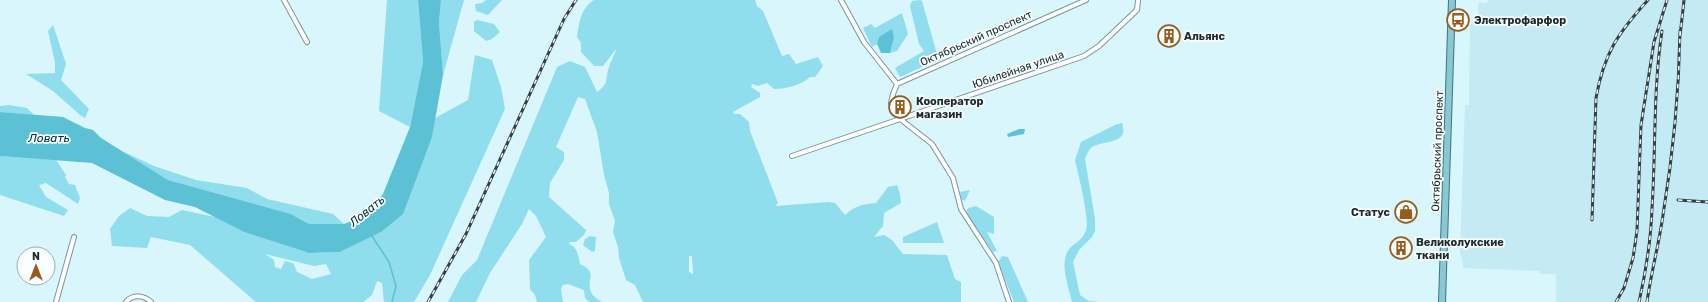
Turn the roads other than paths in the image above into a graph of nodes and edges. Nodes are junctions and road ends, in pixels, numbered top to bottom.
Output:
1 (284, 0) edge
2 (841, 0) edge
3 (1086, 0) edge
4 (1138, 0) edge
5 (1452, 0) edge
6 (307, 42) dead end
7 (896, 84) junction
8 (899, 118) junction
9 (792, 156) dead end
10 (74, 236) dead end
11 (56, 302) edge
12 (126, 302) edge
13 (151, 302) edge
14 (1009, 302) edge
15 (1442, 302) edge

1 - 6 street
2 - 7 street
3 - 7 street, Октябрьский проспект
4 - 8 street, Юбилейная улица
5 - 15 main road, Октябрьский проспект
7 - 8 street
8 - 9 street, Юбилейная улица
8 - 14 street
10 - 11 street
12 - 13 street

